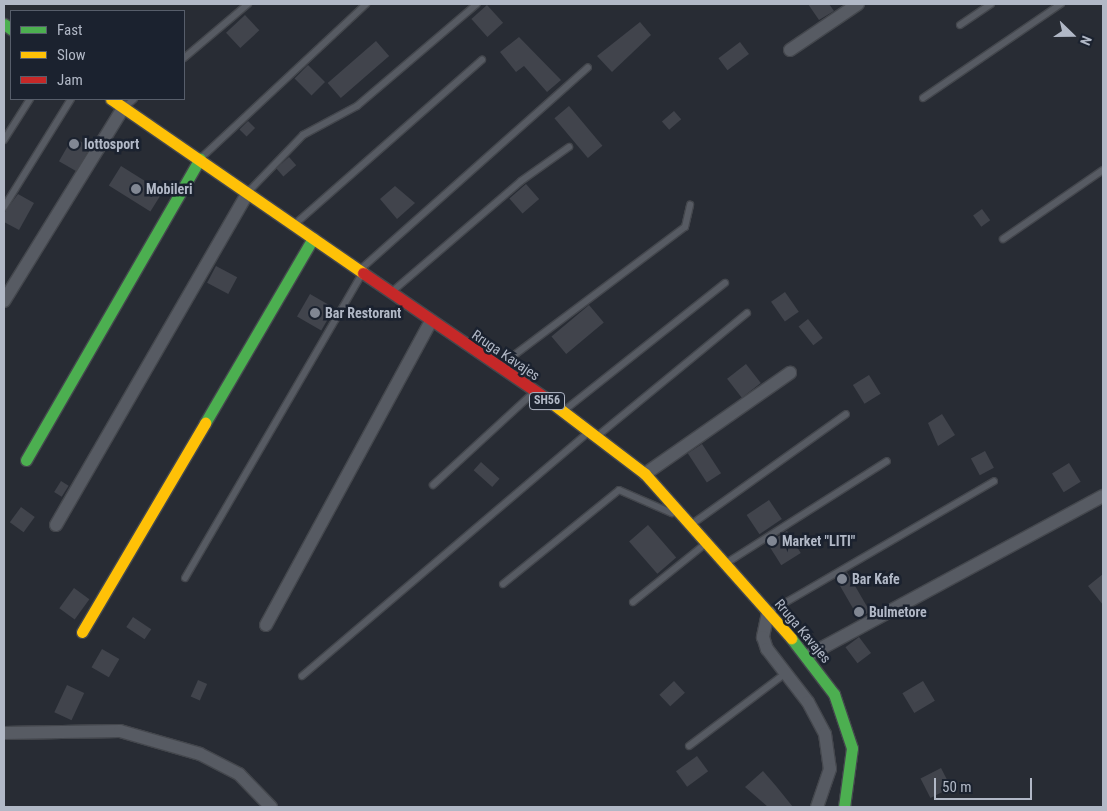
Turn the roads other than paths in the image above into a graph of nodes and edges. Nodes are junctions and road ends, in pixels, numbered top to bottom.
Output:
1 (248, 4) edge
2 (366, 4) edge
3 (477, 4) edge
4 (858, 4) edge
5 (991, 4) edge
6 (1061, 4) edge
7 (960, 25) dead end
8 (790, 50) dead end
9 (185, 57) edge
10 (482, 60) dead end
11 (588, 67) dead end
12 (924, 98) dead end
13 (29, 100) edge
14 (70, 100) edge
15 (113, 100) edge
16 (133, 100) edge
17 (124, 107) junction
18 (4, 140) edge
19 (569, 147) dead end
20 (200, 159) junction
21 (1103, 170) edge
22 (248, 192) junction
23 (690, 204) dead end
24 (4, 207) edge
25 (294, 225) junction
26 (313, 238) junction
27 (1003, 239) dead end
28 (361, 272) junction
29 (725, 282) dead end
30 (391, 293) junction
31 (4, 301) edge
32 (747, 314) dead end
33 (431, 321) junction
34 (498, 368) junction
35 (790, 372) dead end
36 (534, 392) junction
37 (563, 411) junction
38 (846, 414) dead end
39 (594, 433) junction
40 (26, 460) dead end
41 (888, 461) dead end
42 (645, 474) junction
43 (994, 481) dead end
44 (434, 485) dead end
45 (1103, 496) edge
46 (687, 520) junction
47 (56, 525) dead end
48 (707, 542) junction
49 (725, 564) junction
50 (185, 578) dead end
51 (503, 584) dead end
52 (633, 602) dead end
53 (768, 613) junction
54 (266, 625) dead end
55 (82, 632) dead end
56 (807, 656) junction
57 (786, 673) junction
58 (302, 676) dead end
59 (4, 733) edge
60 (689, 746) dead end
61 (271, 807) edge
62 (817, 807) edge
63 (844, 807) edge

1 - 9 lane
2 - 20 lane
3 - 22 lane
4 - 8 street
5 - 7 lane
6 - 12 lane
10 - 25 lane
11 - 28 lane
13 - 18 lane
14 - 24 lane
15 - 17 main road, Rruga Kavajes / SH56
16 - 17 lane
17 - 20 main road, Rruga Kavajes / SH56
17 - 31 street
19 - 30 lane
20 - 22 main road, Rruga Kavajes / SH56
20 - 40 main road
21 - 27 lane
22 - 25 main road, Rruga Kavajes / SH56
22 - 47 street
23 - 34 lane
25 - 26 main road, Rruga Kavajes / SH56
26 - 28 main road, Rruga Kavajes / SH56
26 - 55 main road
28 - 30 main road, Rruga Kavajes / SH56
28 - 50 lane
29 - 37 lane
30 - 33 main road, Rruga Kavajes / SH56
32 - 39 lane
33 - 34 main road, Rruga Kavajes / SH56
33 - 54 street
34 - 36 main road, Rruga Kavajes / SH56
35 - 42 street
36 - 37 main road, Rruga Kavajes / SH56
36 - 44 lane
37 - 39 main road, Rruga Kavajes / SH56
38 - 46 lane
39 - 42 main road, Rruga Kavajes / SH56
39 - 58 lane
41 - 49 lane
42 - 46 main road, Rruga Kavajes / SH56
43 - 53 lane
45 - 56 street
46 - 48 main road, Rruga Kavajes / SH56
46 - 51 lane
48 - 49 main road, Rruga Kavajes / SH56
48 - 52 lane
49 - 53 main road, Rruga Kavajes / SH56
53 - 56 main road, Rruga Kavajes / SH56
53 - 57 street
56 - 63 main road, Rruga Kavajes / SH56
57 - 60 lane
57 - 62 street
59 - 61 street

